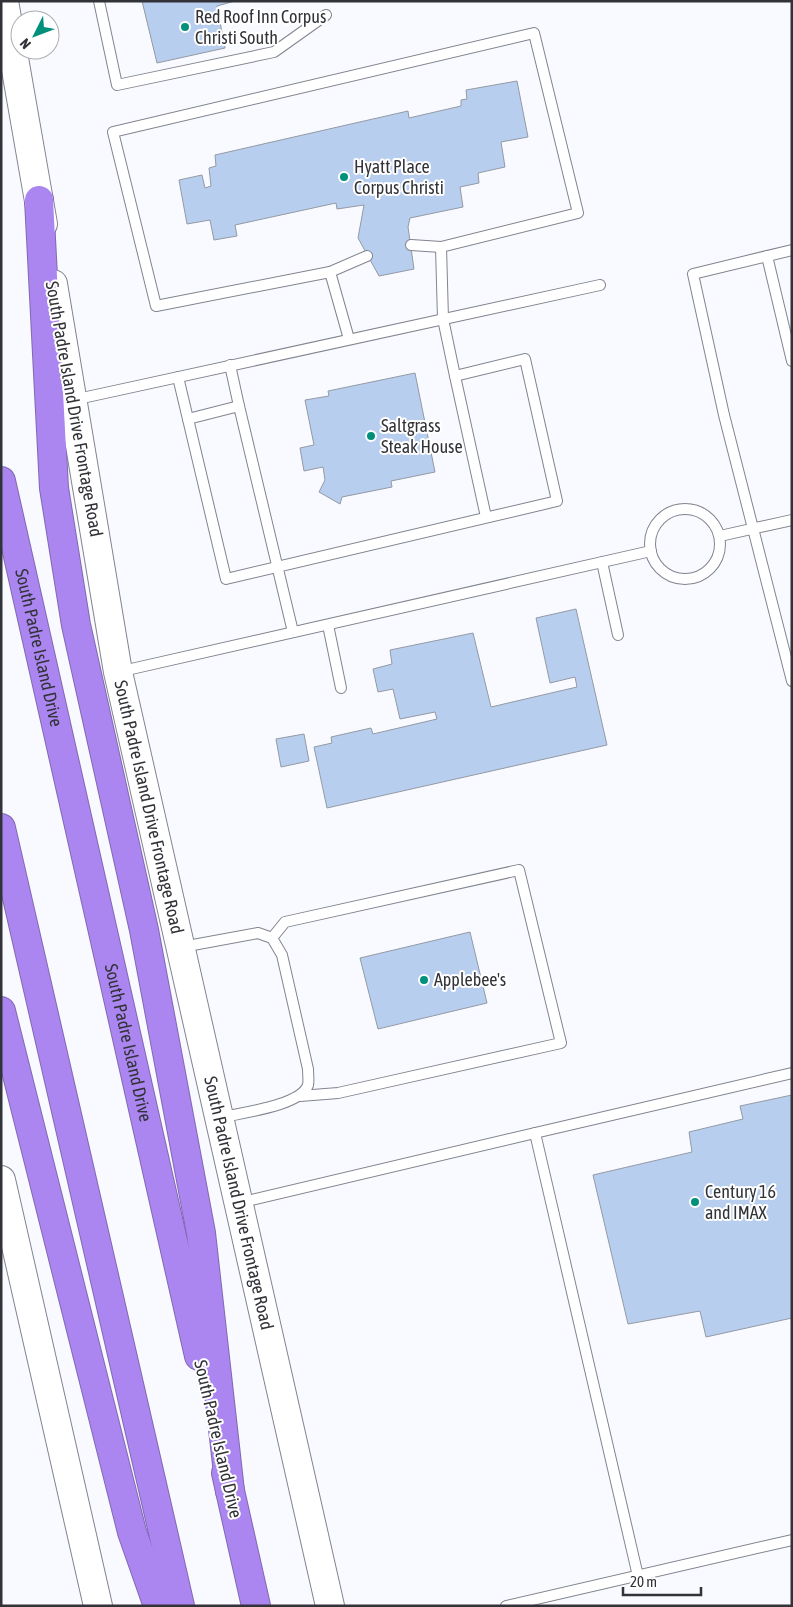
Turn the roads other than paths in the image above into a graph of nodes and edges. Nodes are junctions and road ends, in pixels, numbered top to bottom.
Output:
1 (4, 1) edge
2 (99, 1) edge
3 (326, 14) dead end
4 (39, 200) junction
5 (411, 245) dead end
6 (441, 247) junction
7 (792, 250) edge
8 (368, 256) dead end
9 (767, 256) junction
10 (330, 272) junction
11 (600, 285) dead end
12 (443, 319) junction
13 (349, 340) junction
14 (792, 361) edge
15 (230, 365) junction
16 (454, 376) junction
17 (178, 377) junction
18 (72, 400) junction
19 (240, 406) junction
20 (188, 418) junction
21 (1, 481) edge
22 (486, 517) junction
23 (792, 520) edge
24 (753, 528) junction
25 (720, 536) junction
26 (651, 551) junction
27 (602, 562) junction
28 (277, 568) junction
29 (328, 624) junction
30 (293, 632) junction
31 (618, 634) dead end
32 (118, 672) junction
33 (792, 681) edge
34 (341, 688) dead end
35 (1, 828) edge
36 (272, 938) junction
37 (180, 948) junction
38 (1, 1010) edge
39 (792, 1073) edge
40 (300, 1096) junction
41 (219, 1118) junction
42 (535, 1133) junction
43 (1, 1180) edge
44 (239, 1203) junction
45 (230, 1492) junction
46 (792, 1540) edge
47 (638, 1576) junction
48 (98, 1606) edge
49 (158, 1606) edge
50 (180, 1606) edge
51 (256, 1606) edge
52 (330, 1606) edge
53 (506, 1606) edge

1 - 4 main road, South Padre Island Drive Frontage Road
2 - 3 lane
4 - 18 main road, South Padre Island Drive Frontage Road
4 - 45 highway
5 - 6 lane
6 - 10 lane
6 - 12 lane
7 - 9 lane
8 - 10 lane
9 - 14 lane
9 - 24 lane
10 - 13 lane
11 - 12 lane
12 - 13 lane
12 - 16 lane
13 - 15 lane
15 - 17 lane
15 - 19 lane
16 - 22 lane
16 - 22 lane
17 - 18 lane
17 - 20 lane
18 - 32 main road, South Padre Island Drive Frontage Road
19 - 20 lane
19 - 28 lane
20 - 28 lane
21 - 45 highway, South Padre Island Drive
22 - 28 lane
23 - 24 lane
24 - 25 lane
24 - 33 lane
25 - 26 lane
25 - 26 lane
26 - 27 lane
27 - 29 lane
27 - 31 lane
28 - 30 lane
29 - 30 lane
29 - 34 lane
30 - 32 lane
32 - 37 main road, South Padre Island Drive Frontage Road
35 - 50 highway
36 - 37 lane
36 - 40 lane
36 - 40 lane
37 - 41 main road, South Padre Island Drive Frontage Road
38 - 49 highway
39 - 42 lane
40 - 41 lane
41 - 44 main road, South Padre Island Drive Frontage Road
42 - 44 lane
42 - 47 lane
43 - 48 main road
44 - 52 main road, South Padre Island Drive Frontage Road
45 - 51 highway, South Padre Island Drive
46 - 47 lane
47 - 53 lane

